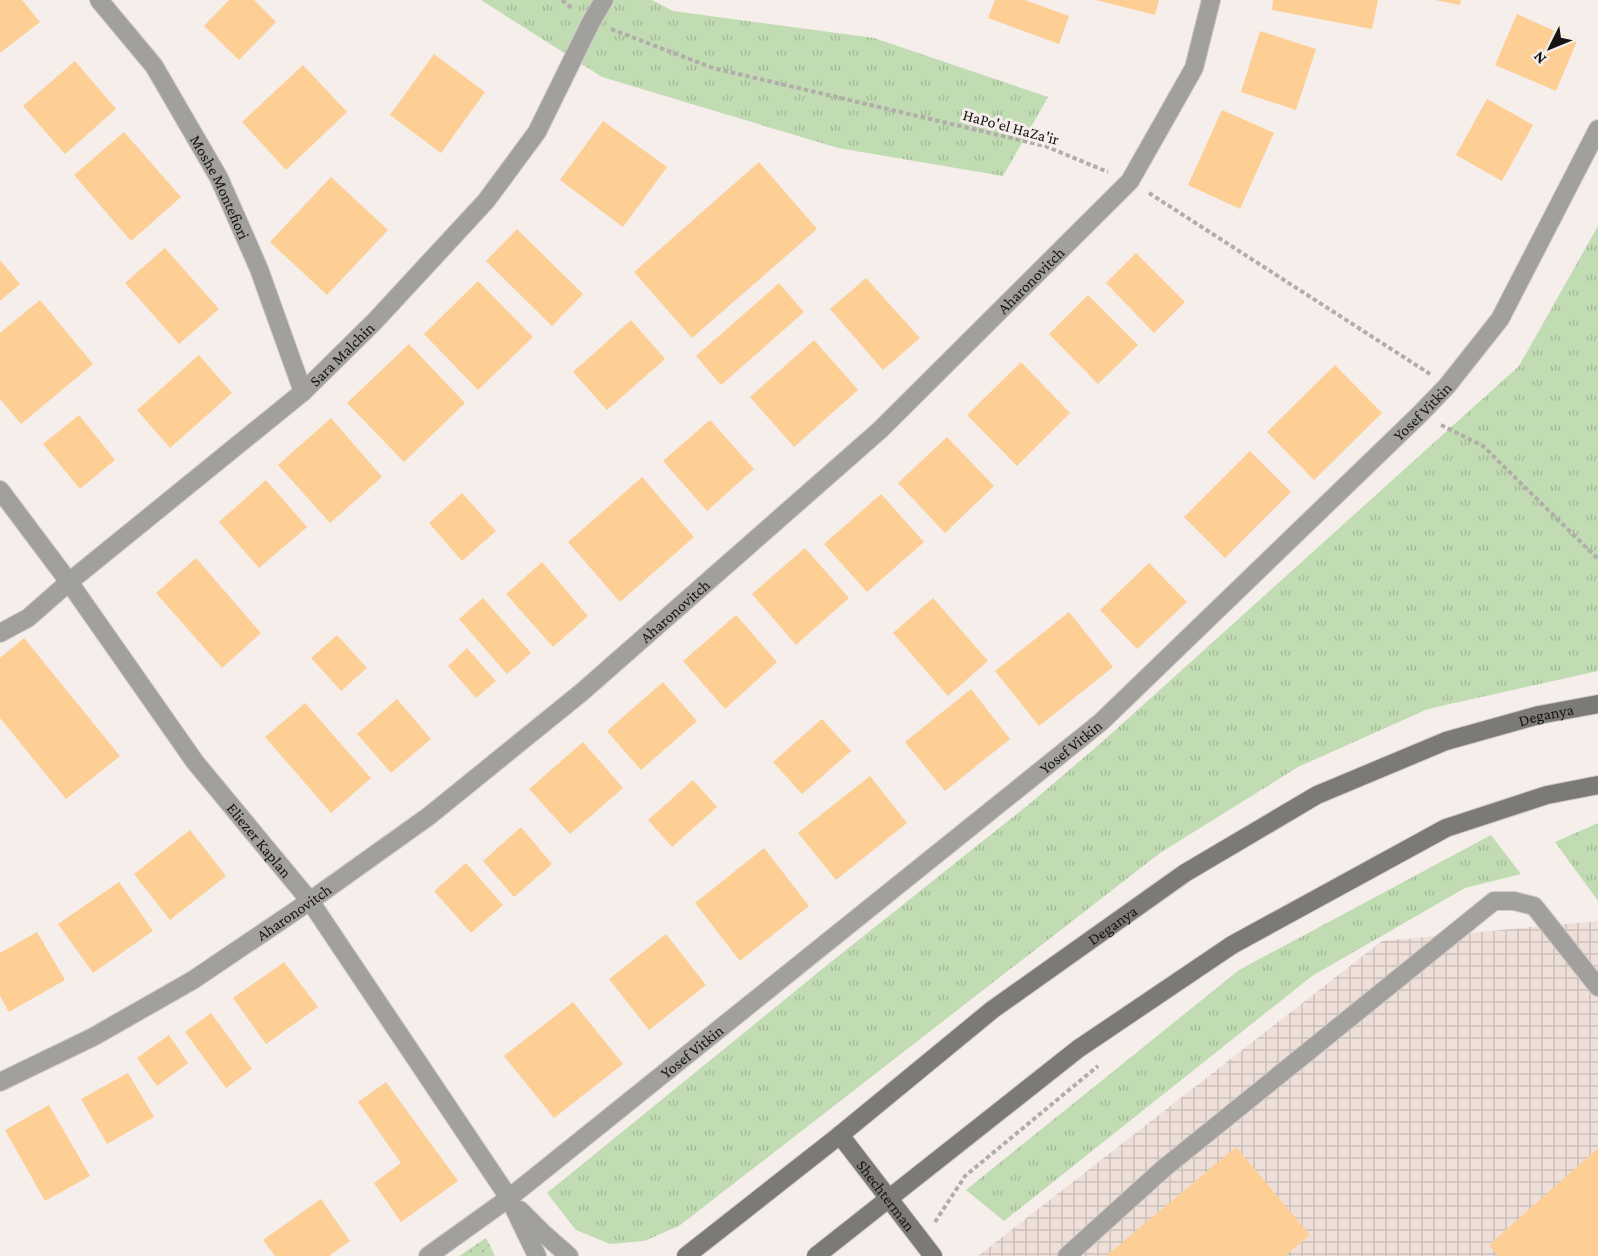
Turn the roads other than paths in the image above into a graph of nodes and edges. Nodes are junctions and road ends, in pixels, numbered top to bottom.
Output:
1 (99, 0) edge
2 (604, 0) edge
3 (1211, 0) edge
4 (1598, 129) edge
5 (303, 392) junction
6 (0, 490) edge
7 (69, 582) junction
8 (0, 633) edge
9 (1598, 704) edge
10 (1598, 785) edge
11 (310, 901) junction
12 (1598, 987) edge
13 (0, 1082) edge
14 (840, 1136) junction
15 (509, 1198) junction
16 (889, 1199) junction
17 (428, 1256) edge
18 (537, 1256) edge
19 (569, 1256) edge
20 (686, 1256) edge
21 (816, 1256) edge
22 (933, 1256) edge
23 (1067, 1256) edge

1 - 5 street, Moshe Montefiori
2 - 5 street, Sara Malchin
3 - 11 street, Aharonovitch
4 - 15 street, Yosef Vitkin
5 - 7 street, Sara Malchin
6 - 7 street, Eliezer Kaplan
7 - 8 street, Sara Malchin
7 - 11 street, Eliezer Kaplan
9 - 14 main road, Deganya
10 - 16 main road
11 - 13 street, Aharonovitch
11 - 15 street, Eliezer Kaplan
12 - 23 street
14 - 16 main road, Shechterman
14 - 20 main road, Deganya
15 - 17 street, Yosef Vitkin
15 - 18 street, Eliezer Kaplan
15 - 19 street, Eliezer Kaplan
16 - 21 main road
16 - 22 main road, Shechterman

